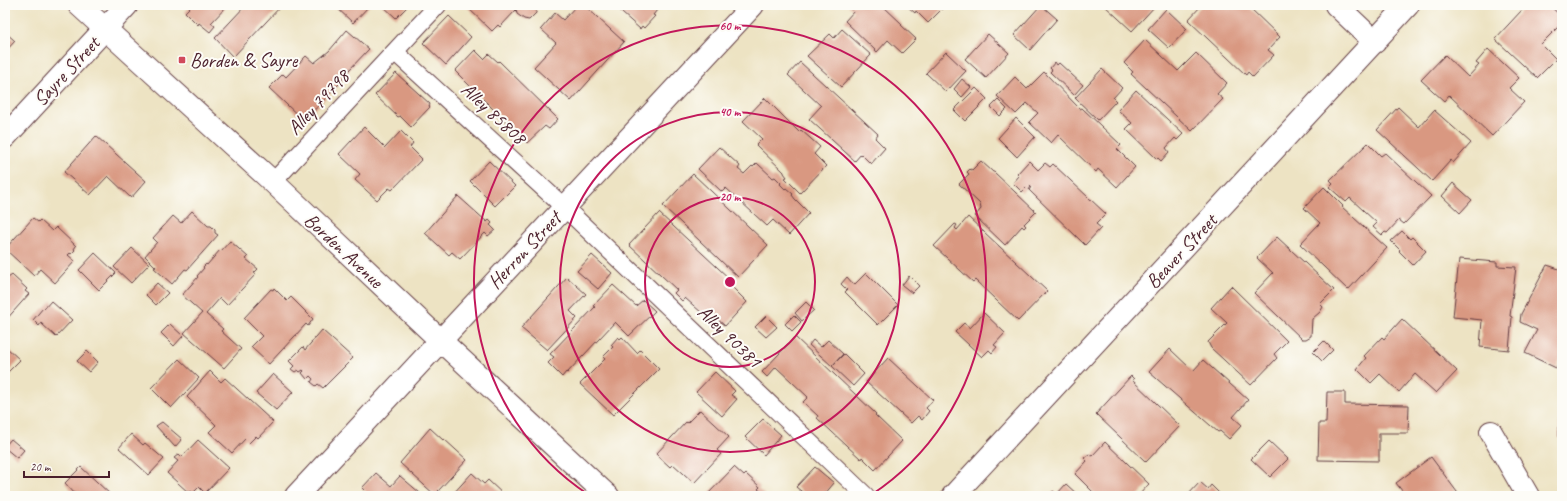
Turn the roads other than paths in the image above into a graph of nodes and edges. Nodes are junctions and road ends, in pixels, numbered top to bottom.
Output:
1 (79, 5) edge
2 (127, 5) edge
3 (438, 5) edge
4 (753, 5) edge
5 (1336, 5) edge
6 (1408, 5) edge
7 (105, 28) junction
8 (1375, 42) junction
9 (395, 52) junction
10 (5, 137) edge
11 (272, 182) junction
12 (564, 208) junction
13 (440, 340) junction
14 (1491, 432) dead end
15 (296, 496) edge
16 (608, 496) edge
17 (866, 496) edge
18 (953, 496) edge
19 (1528, 496) edge

1 - 7 street, Borden Avenue
2 - 7 street, Sayre Street
3 - 9 lane, Alley 79798
4 - 12 street, Herron Street
5 - 8 street
6 - 8 street, Beaver Street
7 - 10 street, Sayre Street
7 - 11 street, Borden Avenue
8 - 18 street, Beaver Street
9 - 11 lane, Alley 79798
9 - 12 lane, Alley 85808
11 - 13 street, Borden Avenue
12 - 13 street, Herron Street
12 - 17 lane, Alley 90381
13 - 15 street, Herron Street
13 - 16 street, Borden Avenue
14 - 19 street

